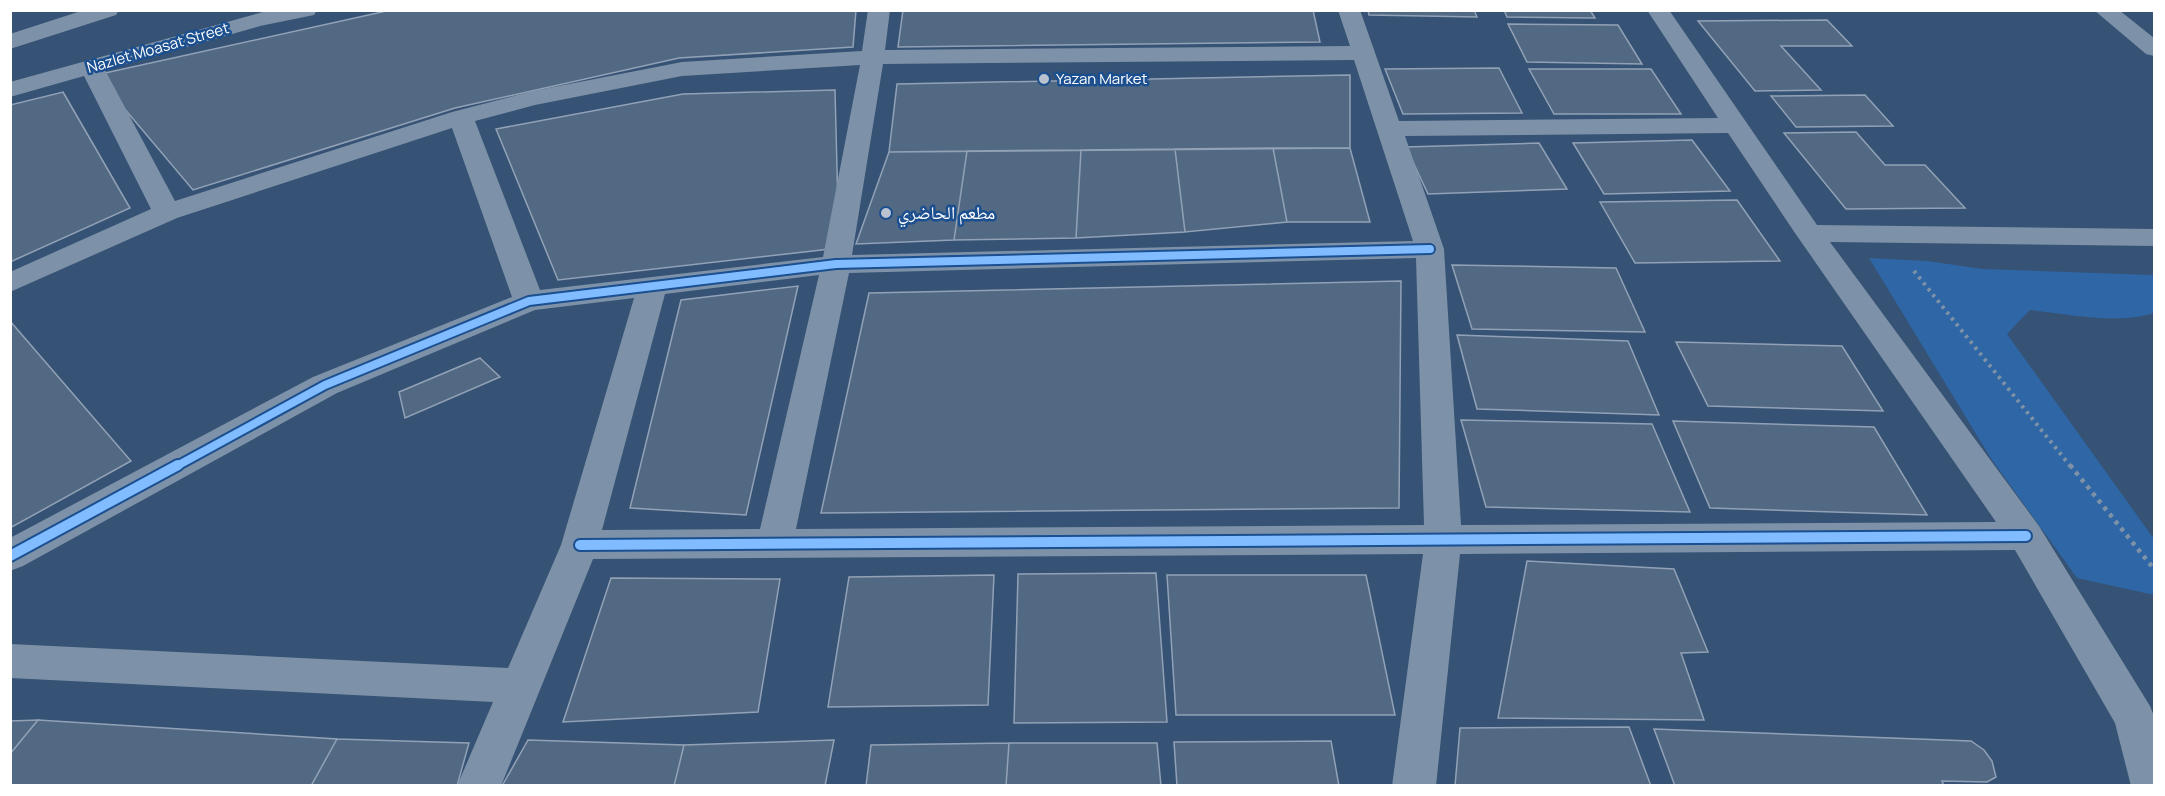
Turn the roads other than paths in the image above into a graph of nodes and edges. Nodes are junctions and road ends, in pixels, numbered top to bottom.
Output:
1 (108, 10) edge
2 (306, 10) edge
3 (879, 10) edge
4 (1349, 10) edge
5 (1658, 10) edge
6 (2104, 10) edge
7 (10, 42) edge
8 (2154, 49) edge
9 (1363, 53) junction
10 (873, 57) junction
11 (92, 67) junction
12 (10, 90) edge
13 (461, 117) junction
14 (1735, 125) junction
15 (1388, 129) junction
16 (167, 212) junction
17 (1809, 233) junction
18 (2154, 237) edge
19 (1430, 249) junction
20 (836, 264) junction
21 (10, 283) edge
22 (652, 286) junction
23 (529, 302) junction
24 (2026, 536) junction
25 (1443, 539) junction
26 (775, 543) junction
27 (580, 545) junction
28 (10, 556) edge
29 (10, 662) edge
30 (521, 686) junction
31 (479, 786) edge
32 (1414, 786) edge
33 (2153, 786) edge

1 - 7 street
2 - 11 street, Nazlet Moasat Street
3 - 10 street
4 - 9 street
5 - 14 street
6 - 8 street
9 - 10 street
9 - 15 street
10 - 13 street
10 - 20 street
11 - 12 street, Nazlet Moasat Street
11 - 16 street
13 - 16 street
13 - 23 street
14 - 15 street
14 - 17 street
15 - 19 street
16 - 21 street
17 - 18 street
17 - 24 street
19 - 20 street
19 - 25 street
20 - 22 street
20 - 26 street
22 - 23 street
22 - 27 street
23 - 28 street
24 - 25 street
24 - 33 street
25 - 26 street
25 - 32 street
26 - 27 street
27 - 30 street
29 - 30 street
30 - 31 street

